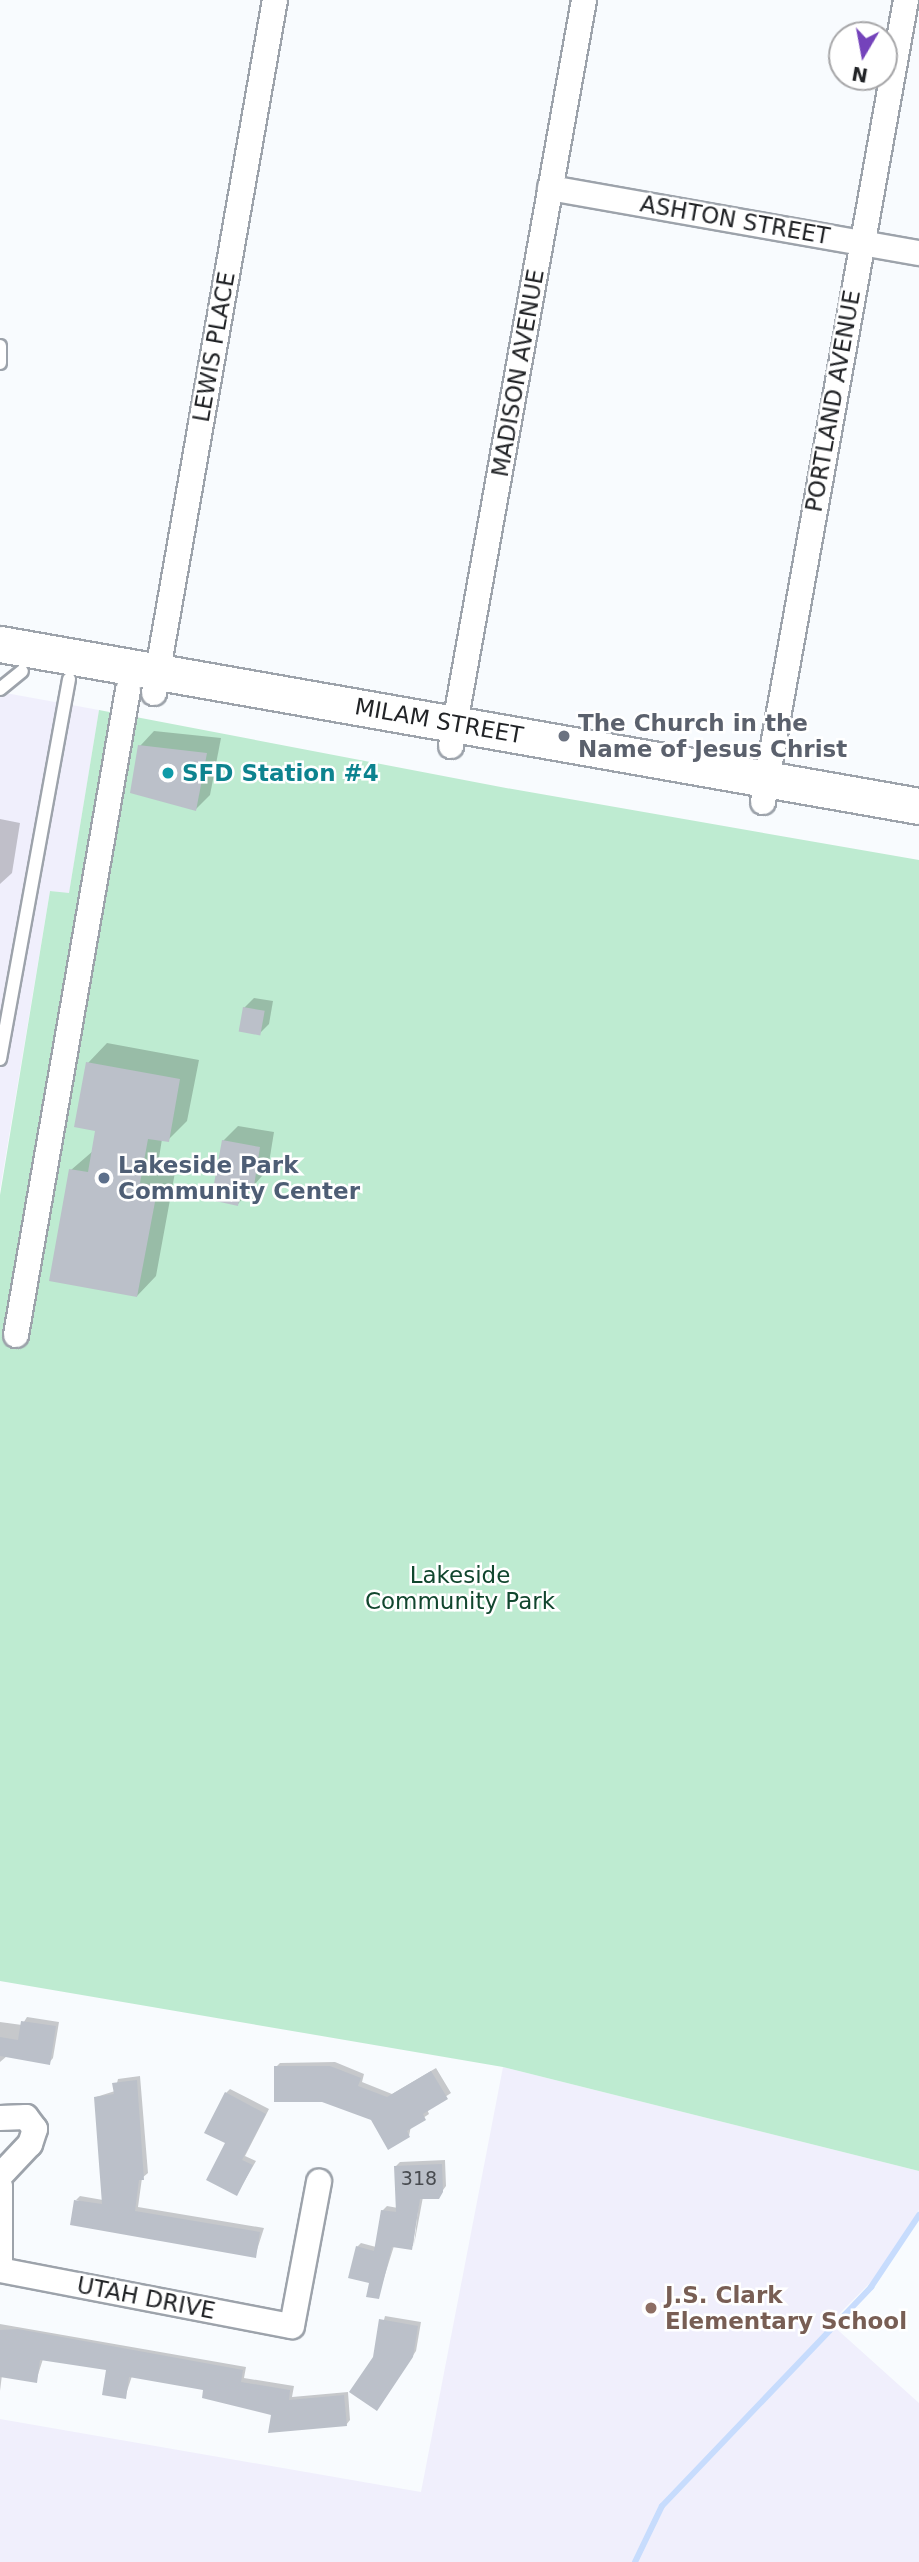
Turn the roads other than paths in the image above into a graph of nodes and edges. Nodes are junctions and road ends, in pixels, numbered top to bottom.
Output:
1 (275, 0) edge
2 (584, 0) edge
3 (906, 0) edge
4 (550, 188) junction
5 (861, 241) junction
6 (919, 253) edge
7 (0, 346) edge
8 (0, 363) edge
9 (0, 644) edge
10 (7, 676) edge
11 (69, 679) junction
12 (146, 685) junction
13 (454, 735) junction
14 (765, 790) junction
15 (919, 806) edge
16 (919, 829) edge
17 (0, 1059) edge
18 (16, 1335) dead end
19 (0, 2118) edge
20 (0, 2176) edge
21 (319, 2182) dead end
22 (0, 2186) edge
23 (0, 2263) edge
24 (0, 2270) edge

1 - 12 street, LEWIS PLACE
2 - 4 street, MADISON AVENUE
3 - 5 street, PORTLAND AVENUE
4 - 5 street, ASHTON STREET
4 - 13 street, MADISON AVENUE
5 - 6 street, ASHTON STREET
5 - 14 street, PORTLAND AVENUE
7 - 8 lane
9 - 12 street, MILAM STREET
10 - 11 street, MILAM STREET
11 - 12 street, MILAM STREET
11 - 17 lane
12 - 13 street, MILAM STREET
12 - 18 street, LEWIS PLACE
13 - 14 street, MILAM STREET
14 - 15 street, MILAM STREET
14 - 16 street, MILAM STREET
19 - 20 street
21 - 24 street, UTAH DRIVE
22 - 23 street

